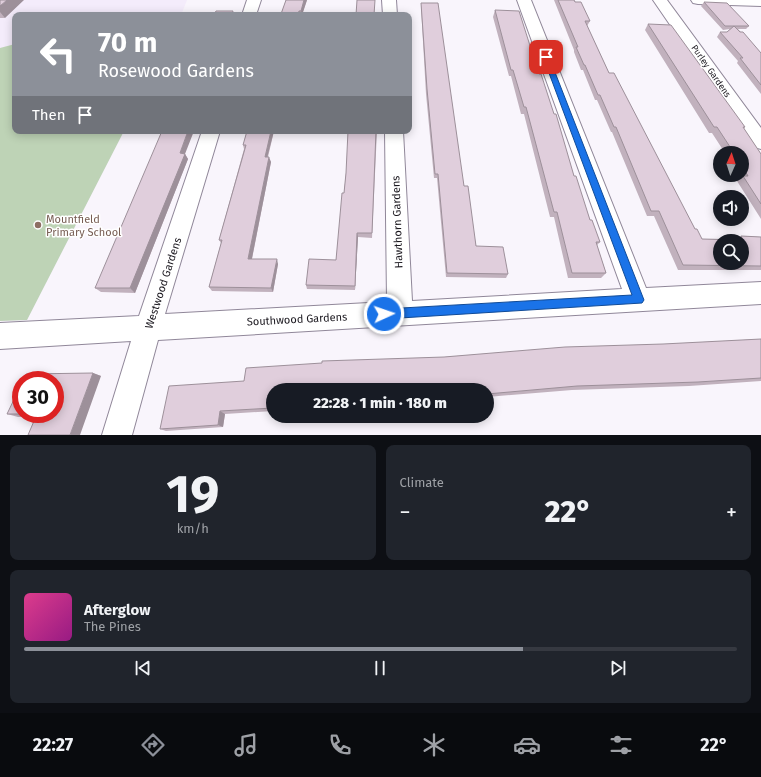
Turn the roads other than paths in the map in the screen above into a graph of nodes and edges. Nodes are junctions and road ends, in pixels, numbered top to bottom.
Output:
1 (254, 0) edge
2 (389, 0) edge
3 (524, 0) edge
4 (660, 0) edge
5 (698, 0) edge
6 (761, 2) edge
7 (250, 12) edge
8 (390, 12) edge
9 (211, 134) edge
10 (394, 134) edge
11 (761, 142) edge
12 (761, 293) edge
13 (638, 300) junction
14 (400, 314) junction
15 (148, 327) junction
16 (0, 336) edge
17 (117, 435) edge

1 - 7 street
2 - 8 street
3 - 13 street
4 - 11 street, Purley Gardens
5 - 6 street
9 - 15 street, Westwood Gardens
10 - 14 street, Hawthorn Gardens
12 - 13 street, Southwood Gardens
13 - 14 street, Southwood Gardens
14 - 15 street, Southwood Gardens
15 - 16 street, Southwood Gardens
15 - 17 street, Westwood Gardens

